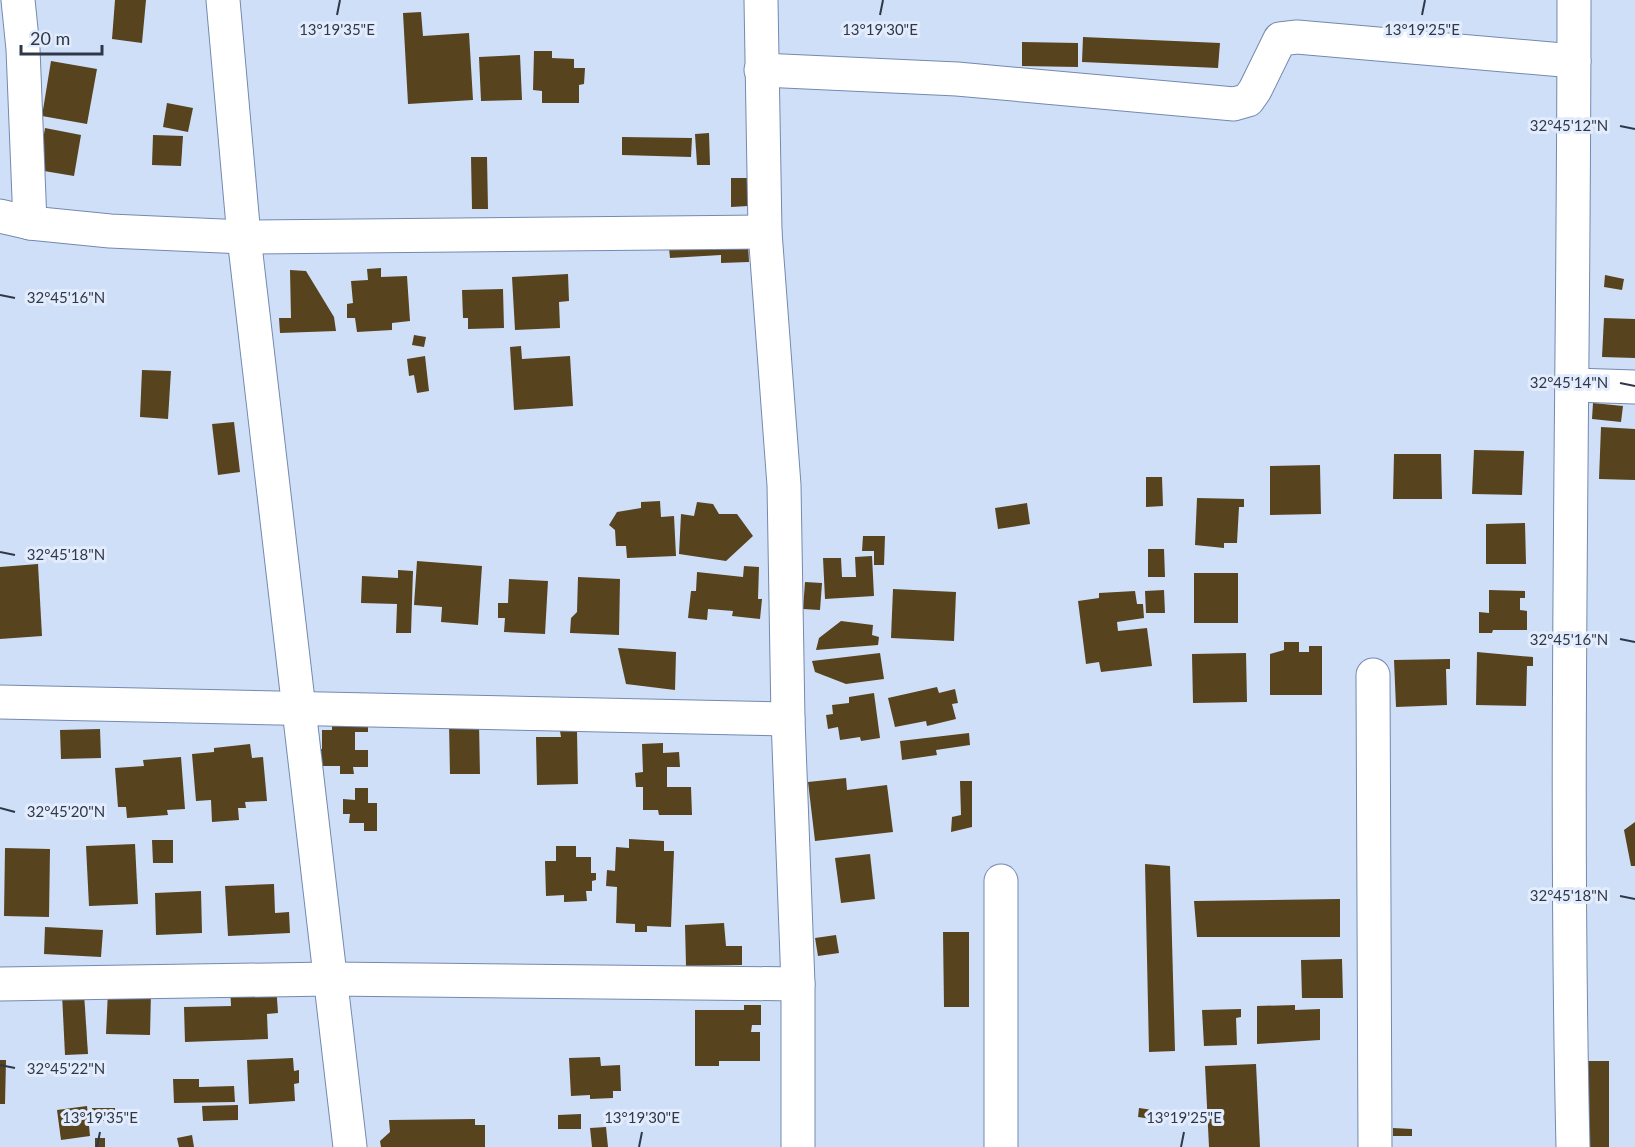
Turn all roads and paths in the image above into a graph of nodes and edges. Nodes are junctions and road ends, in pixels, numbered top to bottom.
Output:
1 (18, 0) edge
2 (223, 0) edge
3 (761, 0) edge
4 (1574, 0) edge
5 (1574, 60) junction
6 (761, 70) junction
7 (15, 220) edge
8 (765, 232) junction
9 (244, 237) junction
10 (1574, 385) junction
11 (1635, 387) edge
12 (1373, 675) dead end
13 (0, 702) edge
14 (299, 710) junction
15 (788, 719) junction
16 (1001, 881) dead end
17 (330, 979) junction
18 (0, 984) edge
19 (798, 984) junction
20 (350, 1147) edge
21 (798, 1147) edge
22 (1001, 1147) edge
23 (1375, 1147) edge
24 (1572, 1147) edge

1 - 7 street
2 - 9 street
3 - 6 street
4 - 5 street
5 - 6 street
5 - 10 street
6 - 8 street
7 - 9 street
8 - 9 street
8 - 15 street
9 - 14 street
10 - 11 street
10 - 24 street
12 - 23 street
13 - 14 street
14 - 15 street
14 - 17 street
15 - 19 street
16 - 22 street
17 - 18 street
17 - 19 street
17 - 20 street
19 - 21 street

